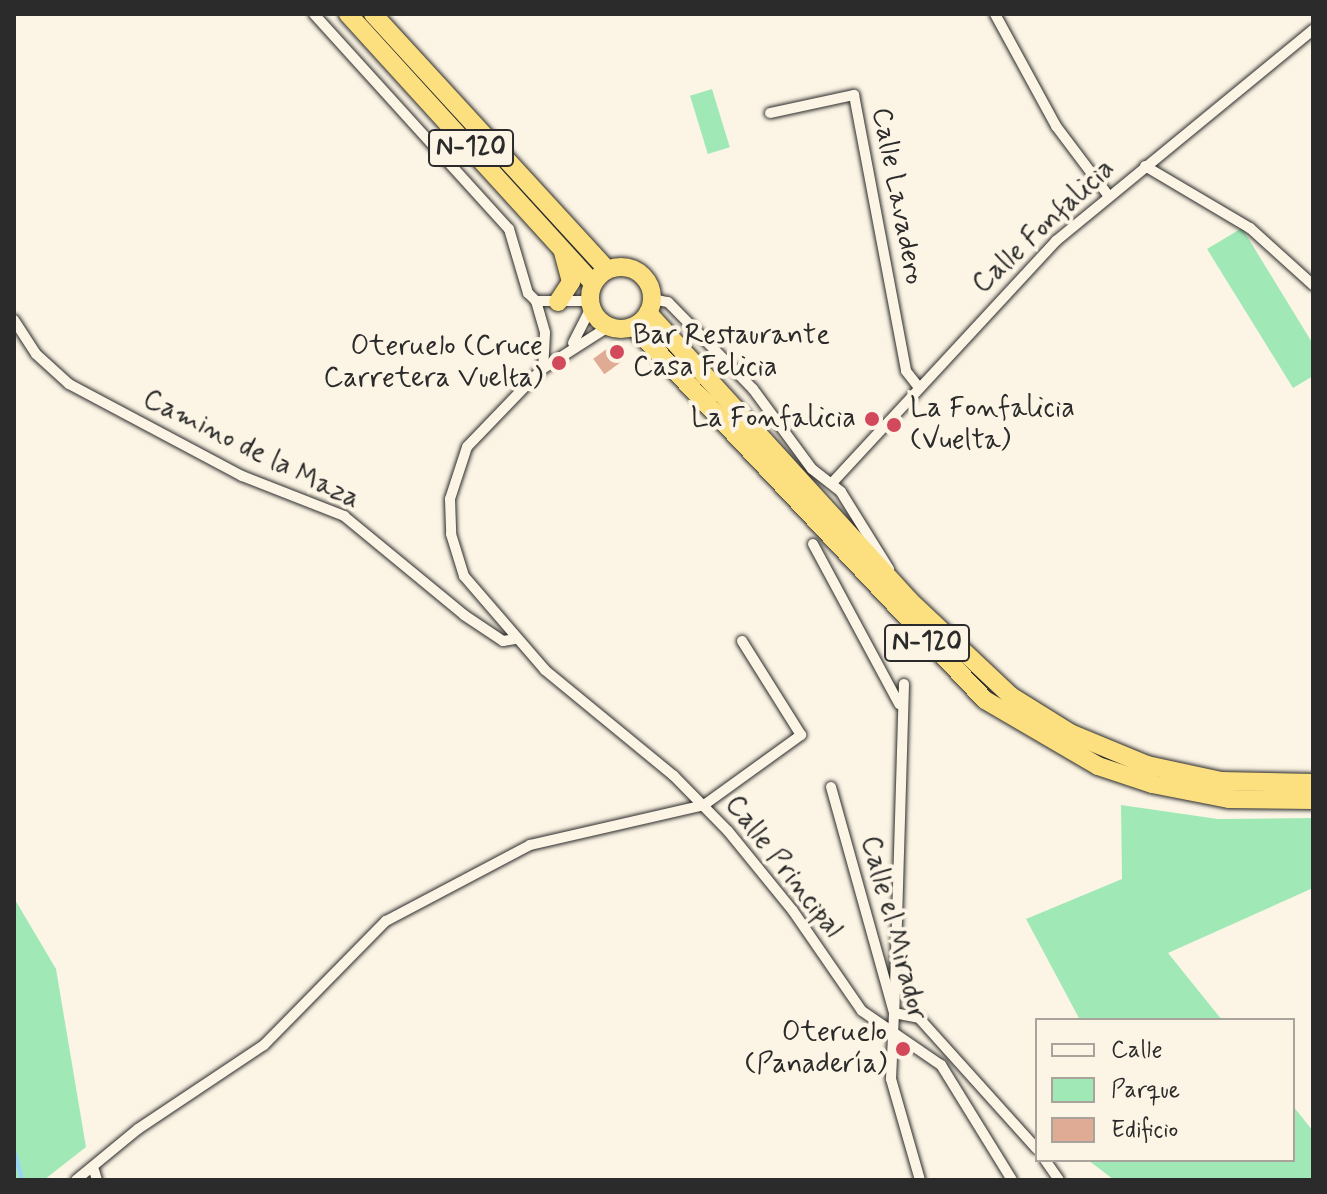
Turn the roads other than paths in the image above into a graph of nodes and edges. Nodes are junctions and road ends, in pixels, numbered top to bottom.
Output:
1 (314, 14) edge
2 (348, 14) edge
3 (373, 14) edge
4 (995, 14) edge
5 (1313, 30) edge
6 (770, 113) dead end
7 (1145, 166) junction
8 (1108, 195) junction
9 (558, 243) junction
10 (1313, 285) edge
11 (595, 290) junction
12 (536, 301) junction
13 (558, 302) junction
14 (650, 306) junction
15 (14, 320) edge
16 (608, 327) junction
17 (634, 327) junction
18 (573, 343) junction
19 (542, 369) junction
20 (917, 385) junction
21 (832, 483) junction
22 (813, 544) dead end
23 (909, 600) junction
24 (515, 639) junction
25 (742, 641) dead end
26 (904, 684) dead end
27 (899, 704) junction
28 (1313, 783) edge
29 (831, 787) dead end
30 (1313, 800) edge
31 (704, 805) junction
32 (894, 1013) junction
33 (892, 1035) junction
34 (1035, 1147) edge
35 (1046, 1162) edge
36 (93, 1167) junction
37 (76, 1180) edge
38 (97, 1180) edge
39 (920, 1180) edge
40 (1012, 1180) edge
41 (1059, 1180) edge

1 - 12 street
2 - 9 highway, N-120
3 - 11 highway, N-120
4 - 8 street
5 - 7 street, Calle Fonfalicia
6 - 20 street, Calle Lavadero
7 - 8 street, Calle Fonfalicia
7 - 10 street
8 - 20 street, Calle Fonfalicia
9 - 11 highway, N-120
9 - 13 highway
11 - 13 street
11 - 14 highway, N-120
11 - 16 highway, N-120
11 - 18 street
12 - 13 street
12 - 19 street
14 - 17 highway
14 - 21 street
14 - 23 highway, N-120
15 - 24 street, Camino de la Maza
16 - 17 highway
16 - 18 street
17 - 30 highway, N-120
18 - 19 street
19 - 24 street
20 - 21 street, Calle Fonfalicia
21 - 23 street
22 - 27 street
23 - 28 highway, N-120
24 - 31 street, Calle Principal
25 - 31 street
26 - 27 street
27 - 32 street
29 - 32 street, Calle el Mirador
31 - 33 street, Calle Principal
31 - 36 street
32 - 33 street, Calle el Mirador
32 - 34 street
33 - 39 street
33 - 40 street, Calle el Mirador
35 - 41 street
36 - 37 street
36 - 38 street

